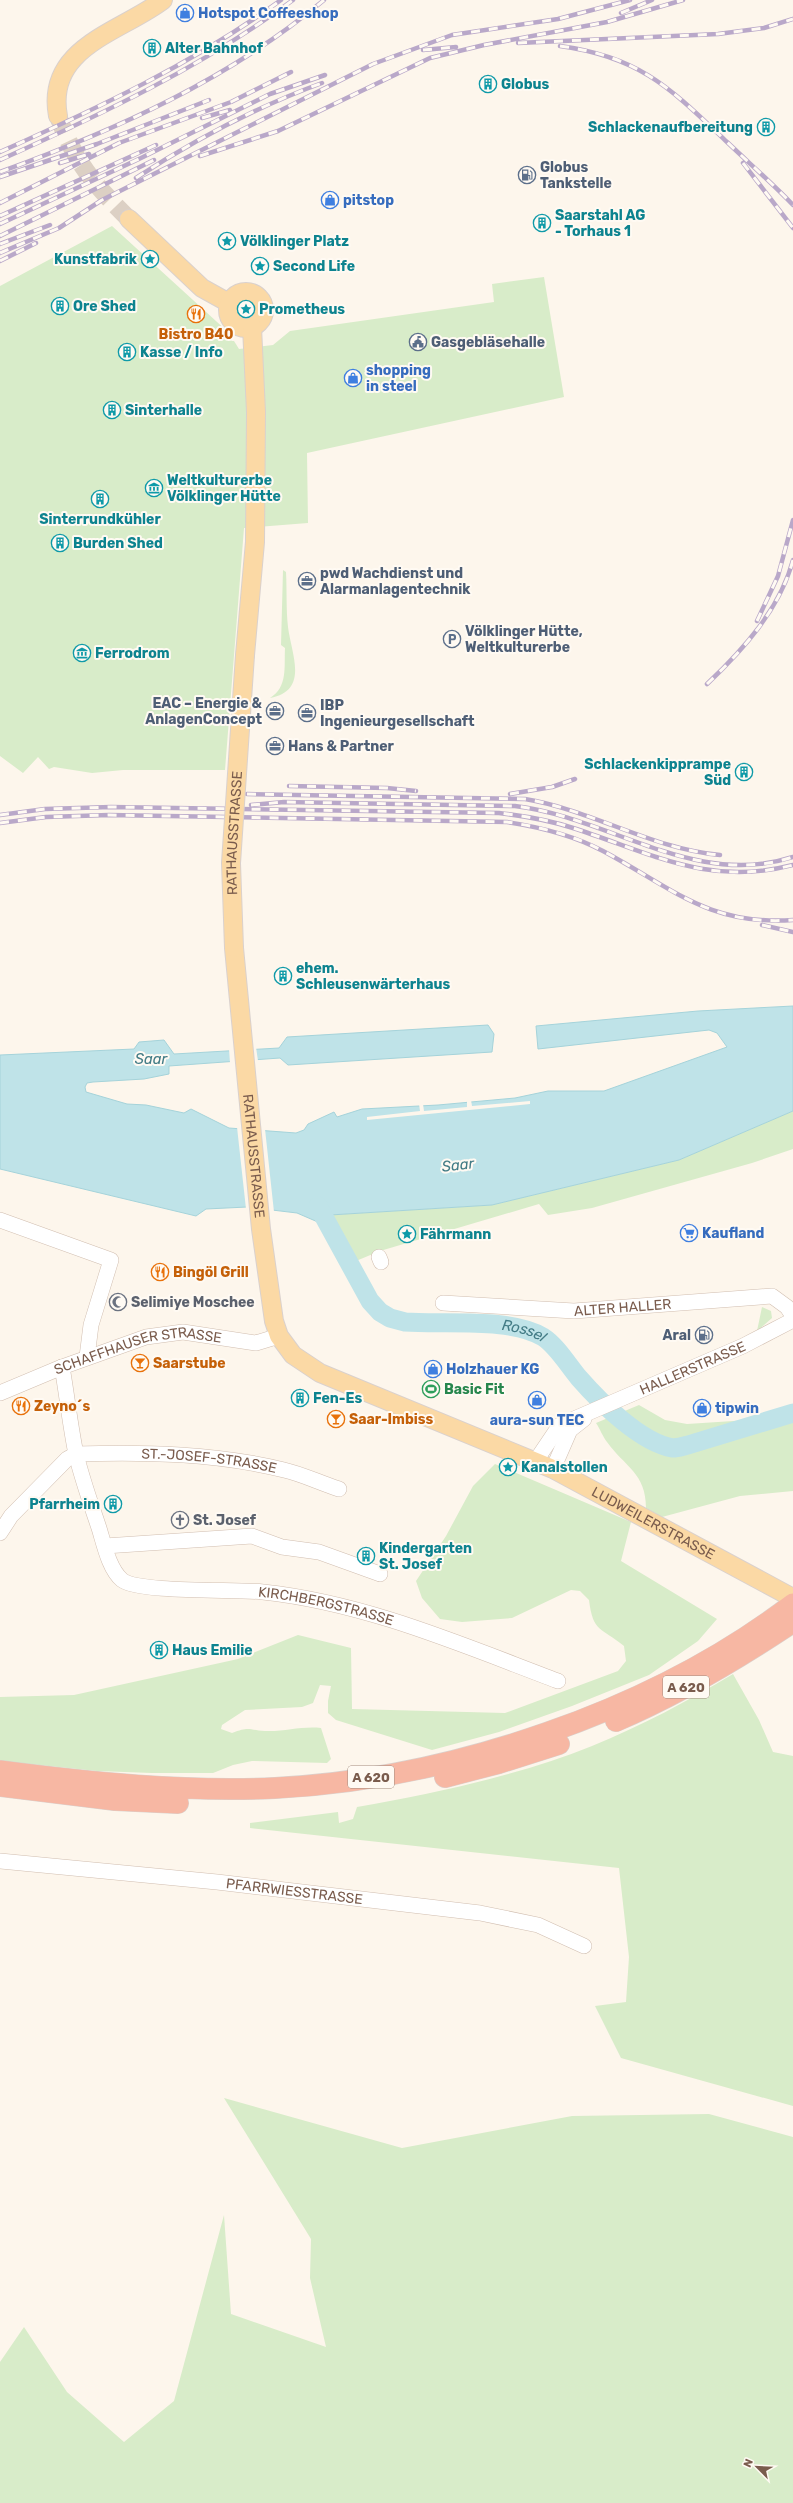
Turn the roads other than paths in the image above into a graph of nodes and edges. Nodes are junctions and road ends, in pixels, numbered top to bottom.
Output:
1 (163, 0) edge
2 (58, 116) tunnel mouth
3 (128, 219) tunnel mouth
4 (229, 303) junction
5 (252, 327) junction
6 (0, 1220) edge
7 (443, 1303) dead end
8 (793, 1316) edge
9 (793, 1320) edge
10 (279, 1336) junction
11 (87, 1357) junction
12 (62, 1367) junction
13 (0, 1393) edge
14 (590, 1413) junction
15 (76, 1454) junction
16 (535, 1462) junction
17 (552, 1469) junction
18 (338, 1489) dead end
19 (0, 1533) edge
20 (105, 1546) junction
21 (380, 1574) dead end
22 (793, 1598) edge
23 (793, 1604) edge
24 (793, 1622) edge
25 (724, 1659) junction
26 (558, 1681) dead end
27 (0, 1771) edge
28 (0, 1786) edge
29 (0, 1861) edge
30 (584, 1946) dead end

1 - 2 main road
3 - 4 main road
4 - 5 main road
4 - 5 main road
5 - 10 main road, RATHAUSSTRASSE, bridge
6 - 11 street
7 - 8 street, ALTER HALLER
9 - 14 street, HALLERSTRASSE
10 - 11 street, SCHAFFHAUSER STRASSE
10 - 16 main road, LUDWEILERSTRASSE
11 - 12 street, SCHAFFHAUSER STRASSE
12 - 13 street, SCHAFFHAUSER STRASSE
12 - 15 street, KIRCHBERGSTRASSE
14 - 16 street, HALLERSTRASSE
14 - 17 street, HALLERSTRASSE
15 - 18 street, ST.-JOSEF-STRASSE
15 - 19 street
15 - 20 street, KIRCHBERGSTRASSE
16 - 17 main road, LUDWEILERSTRASSE
17 - 22 main road, LUDWEILERSTRASSE
20 - 21 street
20 - 26 street, KIRCHBERGSTRASSE
23 - 25 highway, A 620
24 - 25 highway, A 620
25 - 27 highway, A 620
25 - 28 highway, A 620
29 - 30 street, PFARRWIESSTRASSE

